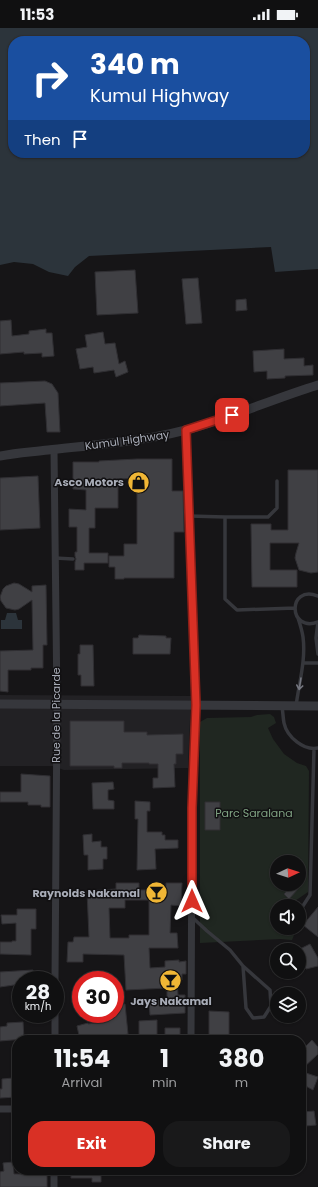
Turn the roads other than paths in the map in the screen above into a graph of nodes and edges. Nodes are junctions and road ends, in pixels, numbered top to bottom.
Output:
1 (318, 385) edge
2 (186, 430) junction
3 (54, 450) junction
4 (0, 456) edge
5 (277, 481) dead end
6 (189, 516) junction
7 (225, 517) junction
8 (55, 558) junction
9 (73, 559) dead end
10 (318, 596) edge
11 (295, 608) junction
12 (298, 618) junction
13 (318, 622) edge
14 (318, 654) edge
15 (303, 663) junction
16 (318, 663) edge
17 (0, 704) edge
18 (57, 705) junction
19 (196, 705) junction
20 (282, 706) junction
21 (296, 706) junction
22 (318, 706) edge
23 (316, 749) edge
24 (306, 901) edge
25 (192, 916) junction
26 (243, 966) junction
27 (55, 971) edge
28 (55, 1023) edge
29 (55, 1035) edge
30 (191, 1035) edge
31 (0, 1109) edge
32 (12, 1109) edge
33 (54, 1175) edge
34 (54, 1187) edge

1 - 2 street, Kumul Highway
2 - 3 street, Kumul Highway
2 - 6 street
3 - 4 street, Kumul Highway
3 - 8 street, Rue de la Picarde
5 - 7 lane
6 - 7 lane
6 - 19 street
7 - 11 lane
8 - 9 lane
8 - 18 street, Rue de la Picarde
10 - 11 lane
11 - 12 lane
12 - 13 lane
12 - 15 lane
13 - 14 lane
15 - 16 lane
15 -> 21 lane
17 - 18 street
18 - 19 street
18 - 27 street, Rue de la Picarde
19 - 20 street
19 - 25 street
20 - 21 street
20 - 23 lane
21 - 22 street
23 - 24 lane
25 - 26 lane
25 - 30 street
26 - 26 lane
28 - 29 street
31 - 32 street
33 - 34 street

